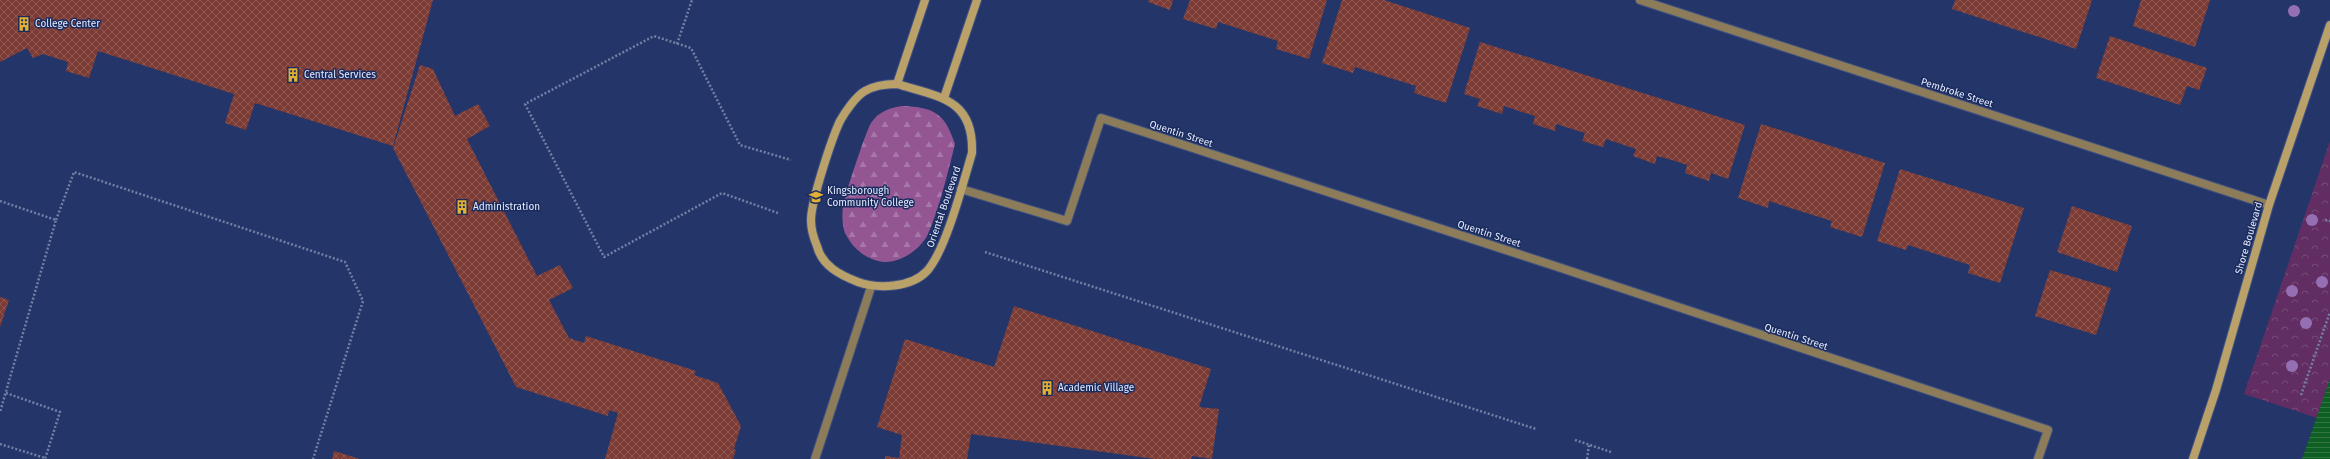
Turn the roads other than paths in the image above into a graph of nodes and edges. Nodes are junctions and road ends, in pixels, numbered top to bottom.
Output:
1 (925, 0) edge
2 (977, 0) edge
3 (1640, 0) edge
4 (2330, 25) edge
5 (897, 84) junction
6 (944, 98) junction
7 (961, 189) junction
8 (2269, 205) junction
9 (871, 287) junction
10 (815, 459) edge
11 (2038, 459) edge
12 (2193, 459) edge

1 - 5 street
2 - 6 street
3 - 8 street, Pembroke Street
4 - 8 street, Shore Boulevard
5 - 6 street, Oriental Boulevard
5 - 9 street, Oriental Boulevard
6 - 7 street, Oriental Boulevard
7 - 9 street, Oriental Boulevard
7 - 11 street, Quentin Street
8 - 12 street, Shore Boulevard
9 - 10 street

